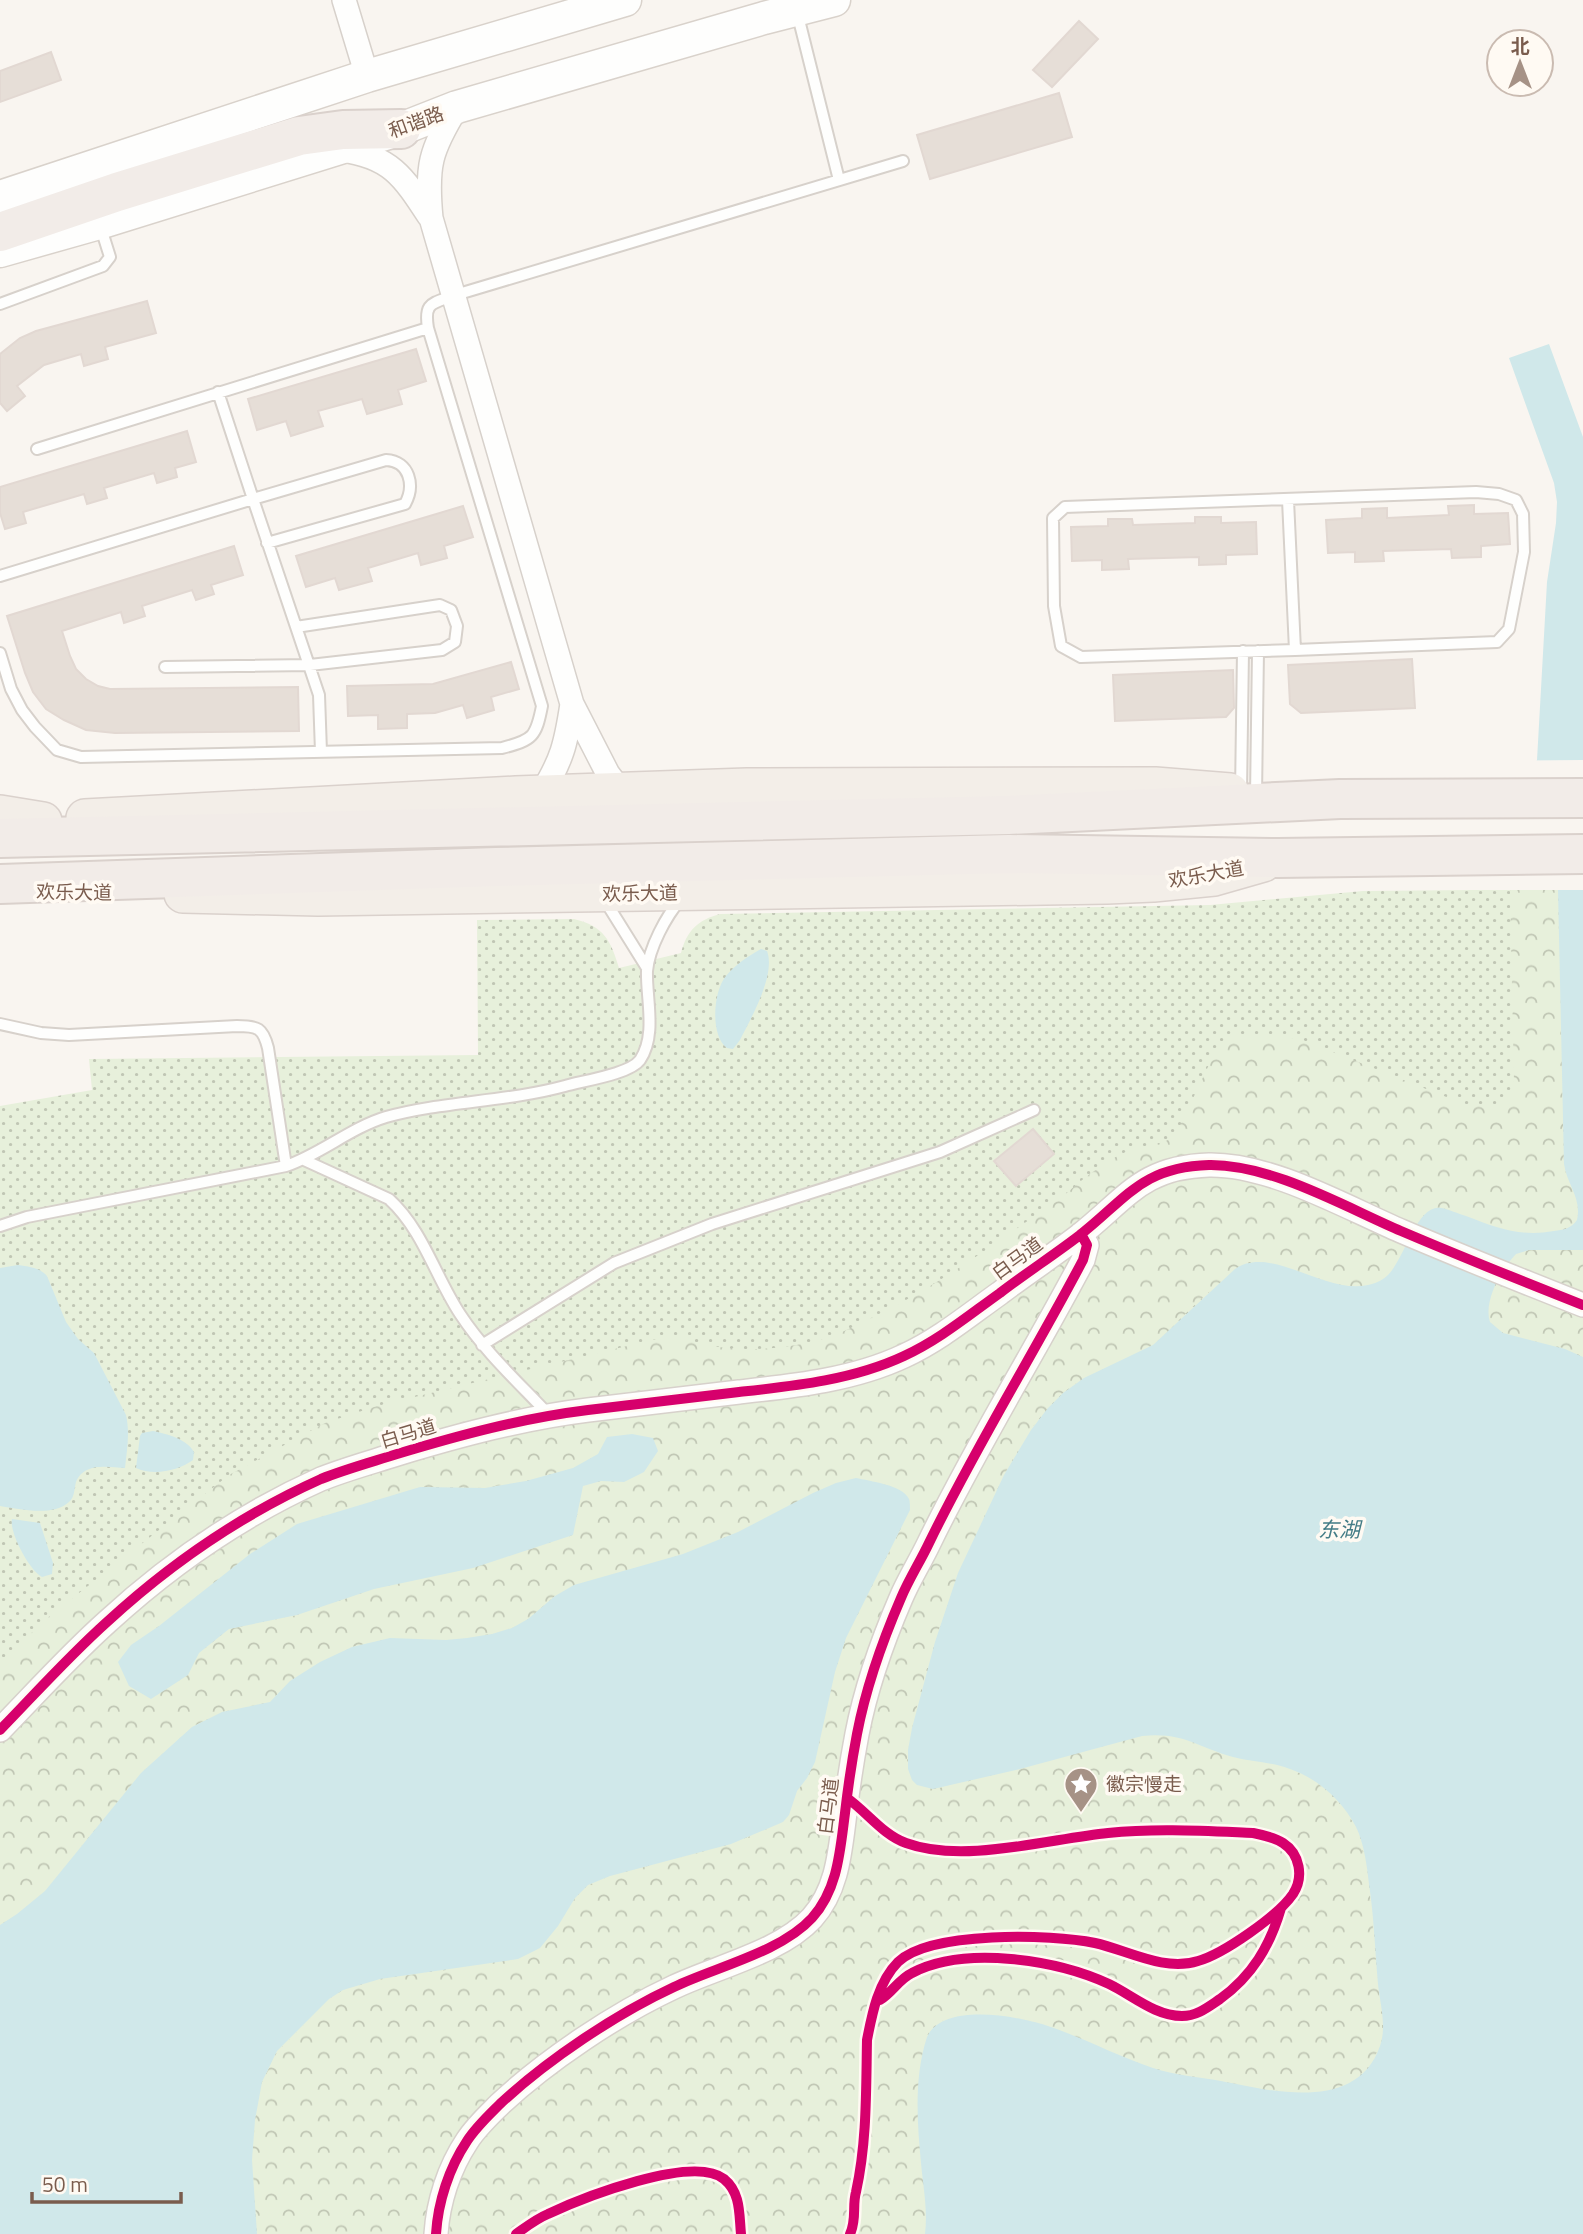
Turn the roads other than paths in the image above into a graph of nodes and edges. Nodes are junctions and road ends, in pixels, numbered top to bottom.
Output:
1 (344, 0) edge
2 (625, 0) edge
3 (834, 0) edge
4 (797, 9) junction
5 (367, 76) junction
6 (457, 107) junction
7 (401, 129) junction
8 (336, 149) junction
9 (903, 161) dead end
10 (839, 180) junction
11 (1, 204) edge
12 (431, 218) junction
13 (99, 223) junction
14 (0, 251) edge
15 (452, 296) junction
16 (0, 304) edge
17 (428, 328) junction
18 (218, 392) junction
19 (37, 449) dead end
20 (253, 499) junction
21 (1288, 500) junction
22 (267, 542) junction
23 (0, 576) edge
24 (296, 626) junction
25 (1295, 650) junction
26 (1243, 651) junction
27 (1258, 651) junction
28 (0, 653) edge
29 (310, 666) junction
30 (165, 667) dead end
31 (572, 704) junction
32 (321, 752) junction
33 (621, 791) junction
34 (541, 794) junction
35 (1258, 797) junction
36 (1583, 798) edge
37 (0, 814) edge
38 (43, 821) junction
39 (0, 822) edge
40 (0, 838) edge
41 (1583, 854) edge
42 (1278, 858) junction
43 (0, 884) edge
44 (0, 890) edge
45 (686, 892) junction
46 (600, 894) junction
47 (647, 968) junction
48 (0, 1024) edge
49 (1034, 1110) dead end
50 (304, 1160) junction
51 (286, 1166) junction
52 (0, 1226) edge
53 (1081, 1234) junction
54 (1583, 1305) edge
55 (482, 1345) junction
56 (549, 1415) junction
57 (0, 1730) edge
58 (436, 2234) edge

1 - 5 street
2 - 5 main road
3 - 4 main road, 和谐路
4 - 6 main road, 和谐路
4 - 10 lane
5 - 11 main road
6 - 7 main road, 和谐路
6 - 12 street
7 - 8 main road, 和谐路
7 - 11 highway
8 - 12 street
8 - 13 main road, 和谐路
9 - 10 lane
10 - 15 lane
12 - 15 street
13 - 14 main road, 和谐路
13 - 16 lane
15 - 17 lane
15 - 31 street
17 - 18 lane
17 - 32 lane
18 - 19 lane
18 - 20 lane
20 - 22 lane
20 - 22 lane
20 - 23 lane
21 - 25 lane
21 - 25 lane
21 - 26 lane
22 - 24 lane
24 - 29 lane
24 - 29 lane
25 - 27 lane
26 - 27 lane
26 - 35 lane
27 - 35 lane
28 - 32 lane
29 - 30 lane
29 - 32 lane
31 - 33 street
31 - 34 street
33 - 34 main road
33 - 35 main road
34 - 38 main road
35 - 36 highway
35 - 40 highway
37 - 38 main road
38 - 39 main road
41 - 42 highway, 欢乐大道
42 - 43 highway, 欢乐大道
42 - 45 main road, 欢乐大道
44 - 46 main road, 欢乐大道
45 - 46 main road, 欢乐大道
45 - 47 lane
46 - 47 lane
47 - 50 lane
48 - 51 lane
49 - 55 lane
50 - 51 lane
50 - 55 lane
51 - 52 lane
53 - 54 street, 白马道
53 - 56 street, 白马道
53 - 58 street, 白马道
55 - 56 lane
56 - 57 street, 白马道

